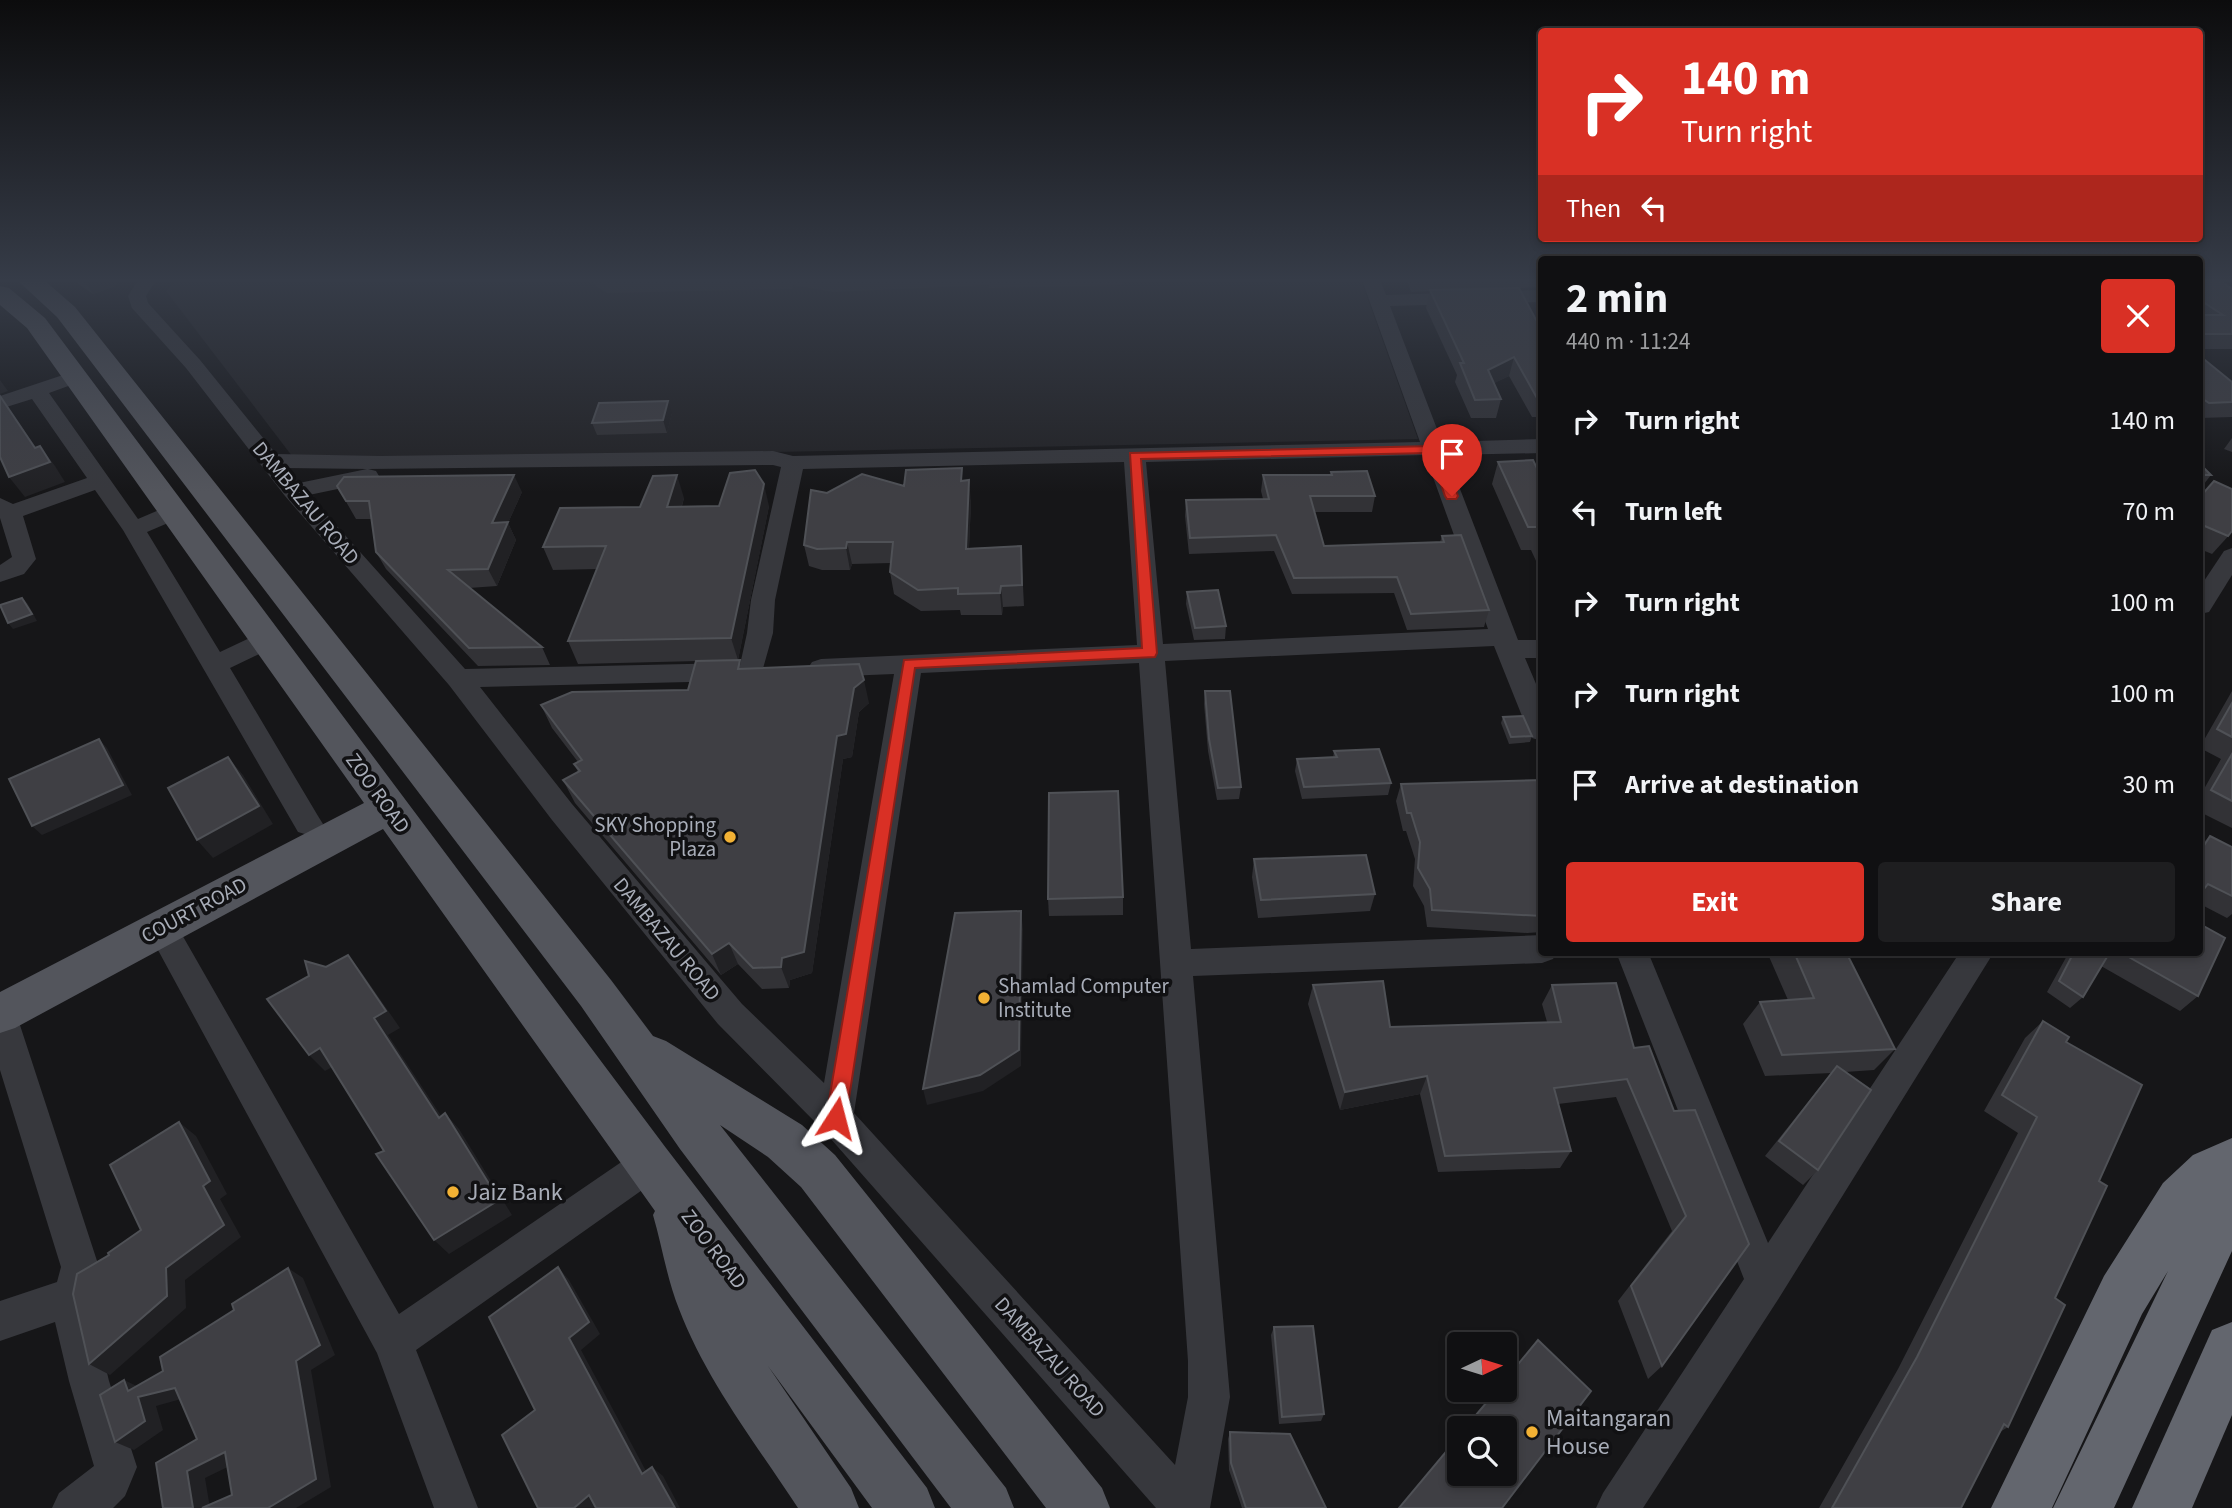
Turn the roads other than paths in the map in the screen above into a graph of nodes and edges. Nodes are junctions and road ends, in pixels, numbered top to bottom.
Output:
1 (56, 350) edge
2 (96, 350) edge
3 (181, 350) edge
4 (1396, 350) edge
5 (75, 377) junction
6 (36, 390) junction
7 (0, 403) edge
8 (1538, 446) edge
9 (1434, 450) junction
10 (1135, 456) junction
11 (270, 461) junction
12 (793, 463) junction
13 (100, 481) junction
14 (293, 491) junction
15 (5, 509) edge
16 (174, 512) junction
17 (134, 529) junction
18 (2232, 556) edge
19 (0, 574) edge
20 (2203, 601) edge
21 (267, 640) junction
22 (1506, 643) junction
23 (1538, 648) edge
24 (1149, 653) junction
25 (909, 663) junction
26 (214, 665) junction
27 (751, 671) junction
28 (458, 678) junction
29 (1538, 722) edge
30 (382, 798) junction
31 (308, 824) junction
32 (162, 928) junction
33 (1538, 949) edge
34 (1634, 956) edge
35 (1975, 956) edge
36 (1177, 963) junction
37 (0, 987) edge
38 (0, 1015) edge
39 (634, 1045) junction
40 (836, 1118) junction
41 (2232, 1163) edge
42 (661, 1179) junction
43 (2232, 1194) edge
44 (1765, 1284) junction
45 (72, 1297) junction
46 (0, 1321) edge
47 (393, 1342) junction
48 (2232, 1350) edge
49 (74, 1508) edge
50 (456, 1508) edge
51 (831, 1508) edge
52 (906, 1508) edge
53 (986, 1508) edge
54 (1082, 1508) edge
55 (1186, 1508) edge
56 (1618, 1508) edge
57 (2021, 1508) edge
58 (2083, 1508) edge
59 (2162, 1508) edge

1 - 5 main road, ZOO ROAD
2 - 39 main road
3 - 11 street, DAMBAZAU ROAD
4 - 9 street
5 - 6 street
5 - 16 main road, ZOO ROAD
6 - 7 street
6 - 13 street
8 - 9 street
9 - 10 street
9 - 22 street
10 - 12 street
10 - 24 street
11 - 12 street
11 - 14 street, DAMBAZAU ROAD
12 - 14 street
12 - 27 street
13 - 15 street
13 - 17 street
14 - 28 street, DAMBAZAU ROAD
15 - 19 street
16 - 17 street
16 - 21 main road, ZOO ROAD
17 - 26 street
18 - 20 street
21 - 26 street
21 - 30 main road, ZOO ROAD
22 - 23 street
22 - 24 street
22 - 29 street
24 - 25 street
24 - 36 street
25 - 27 street
25 - 40 street
26 - 31 street
27 - 28 street
28 - 40 street, DAMBAZAU ROAD
30 - 31 main road, COURT ROAD
30 - 32 main road, COURT ROAD
30 - 42 main road, ZOO ROAD
31 - 37 main road, COURT ROAD
32 - 38 main road, COURT ROAD
32 - 47 street
33 - 36 street
34 - 44 street
35 - 44 street
36 - 55 street
38 - 45 street
39 - 53 main road
39 - 54 main road
40 - 55 street, DAMBAZAU ROAD
41 - 57 highway
42 - 47 street
42 - 51 main road
42 - 52 main road, ZOO ROAD
43 - 58 highway
44 - 56 street
45 - 46 street
45 - 49 street
47 - 50 street
48 - 59 highway

